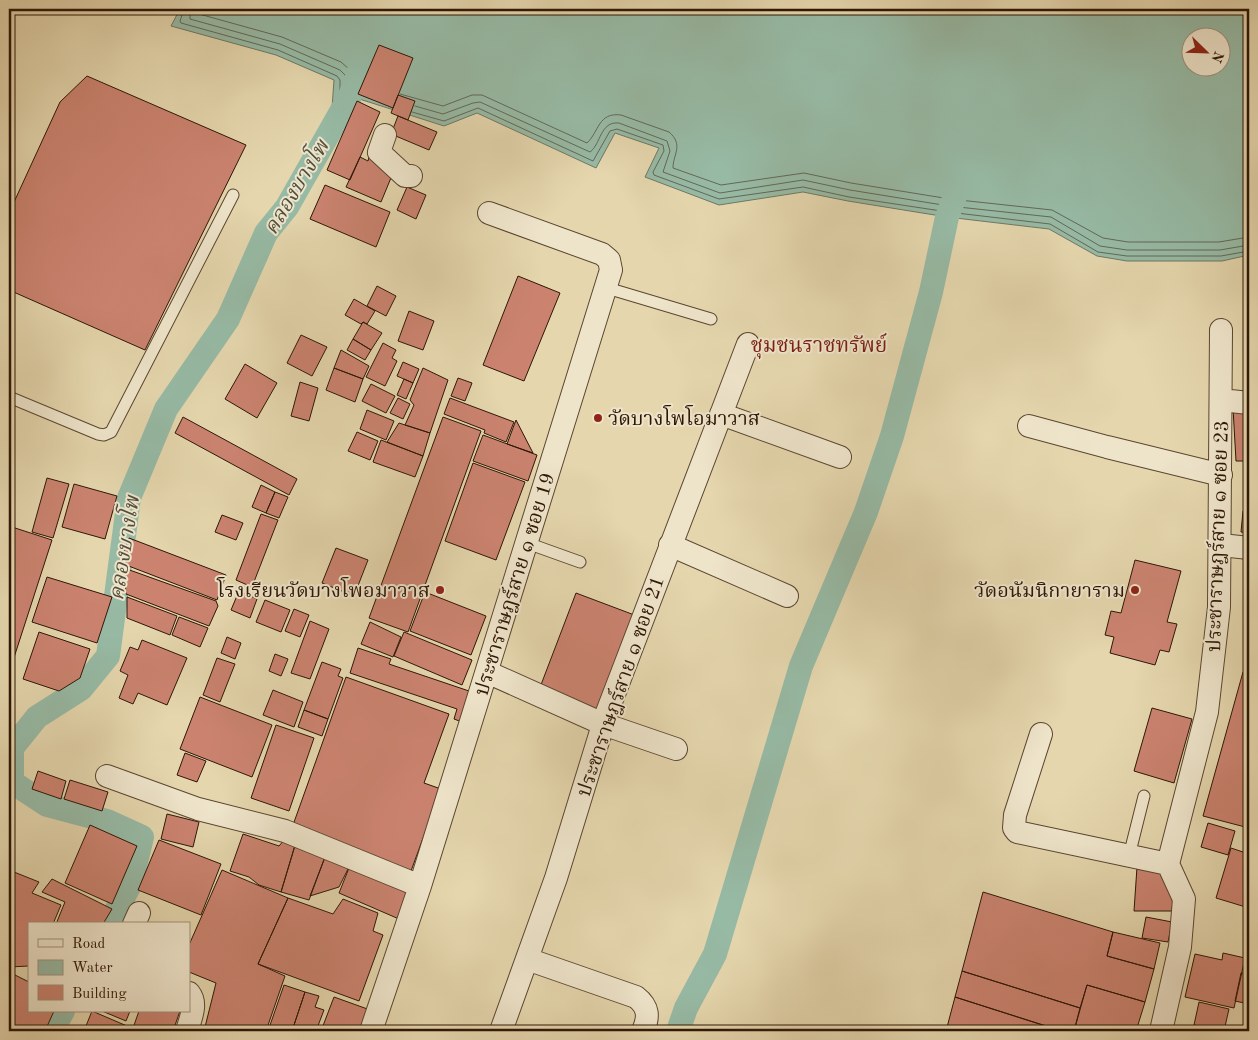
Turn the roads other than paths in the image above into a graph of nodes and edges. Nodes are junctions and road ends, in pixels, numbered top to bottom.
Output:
1 (385, 135) dead end
2 (411, 176) dead end
3 (233, 195) dead end
4 (489, 213) dead end
5 (607, 288) junction
6 (711, 319) dead end
7 (1221, 330) dead end
8 (748, 344) dead end
9 (9, 397) edge
10 (1221, 400) junction
11 (1249, 403) edge
12 (721, 414) junction
13 (1029, 426) dead end
14 (840, 457) dead end
15 (1221, 474) junction
16 (527, 543) junction
17 (1221, 544) junction
18 (670, 545) junction
19 (1249, 548) edge
20 (580, 562) dead end
21 (787, 596) dead end
22 (487, 672) junction
23 (603, 724) junction
24 (1041, 734) dead end
25 (676, 749) dead end
26 (108, 776) dead end
27 (1144, 796) dead end
28 (1129, 856) junction
29 (1168, 864) junction
30 (420, 886) junction
31 (527, 959) junction
32 (190, 995) edge
33 (187, 1031) edge
34 (371, 1031) edge
35 (501, 1031) edge
36 (643, 1031) edge
37 (1161, 1031) edge

1 - 2 street
3 - 9 lane
4 - 5 street, ประชาราษฎร์สาย ๑ ซอย 19
5 - 6 lane
5 - 16 street, ประชาราษฎร์สาย ๑ ซอย 19
7 - 10 street, ประชาราษฎร์สาย ๑ ซอย 23
8 - 12 street, ประชาราษฎร์สาย ๑ ซอย 21
10 - 11 street
10 - 15 street, ประชาราษฎร์สาย ๑ ซอย 23
12 - 14 street
12 - 18 street, ประชาราษฎร์สาย ๑ ซอย 21
13 - 15 street
15 - 17 street, ประชาราษฎร์สาย ๑ ซอย 23
16 - 20 lane
16 - 22 street, ประชาราษฎร์สาย ๑ ซอย 19
17 - 19 street
17 - 29 street, ประชาราษฎร์สาย ๑ ซอย 23
18 - 21 street
18 - 23 street, ประชาราษฎร์สาย ๑ ซอย 21
22 - 23 street
22 - 30 street, ประชาราษฎร์สาย ๑ ซอย 19
23 - 25 street
23 - 31 street, ประชาราษฎร์สาย ๑ ซอย 21
24 - 28 street
26 - 30 street
27 - 28 lane
28 - 29 street
29 - 37 street
30 - 34 street, ประชาราษฎร์สาย ๑ ซอย 19
31 - 35 street, ประชาราษฎร์สาย ๑ ซอย 21
31 - 36 street
32 - 33 street

